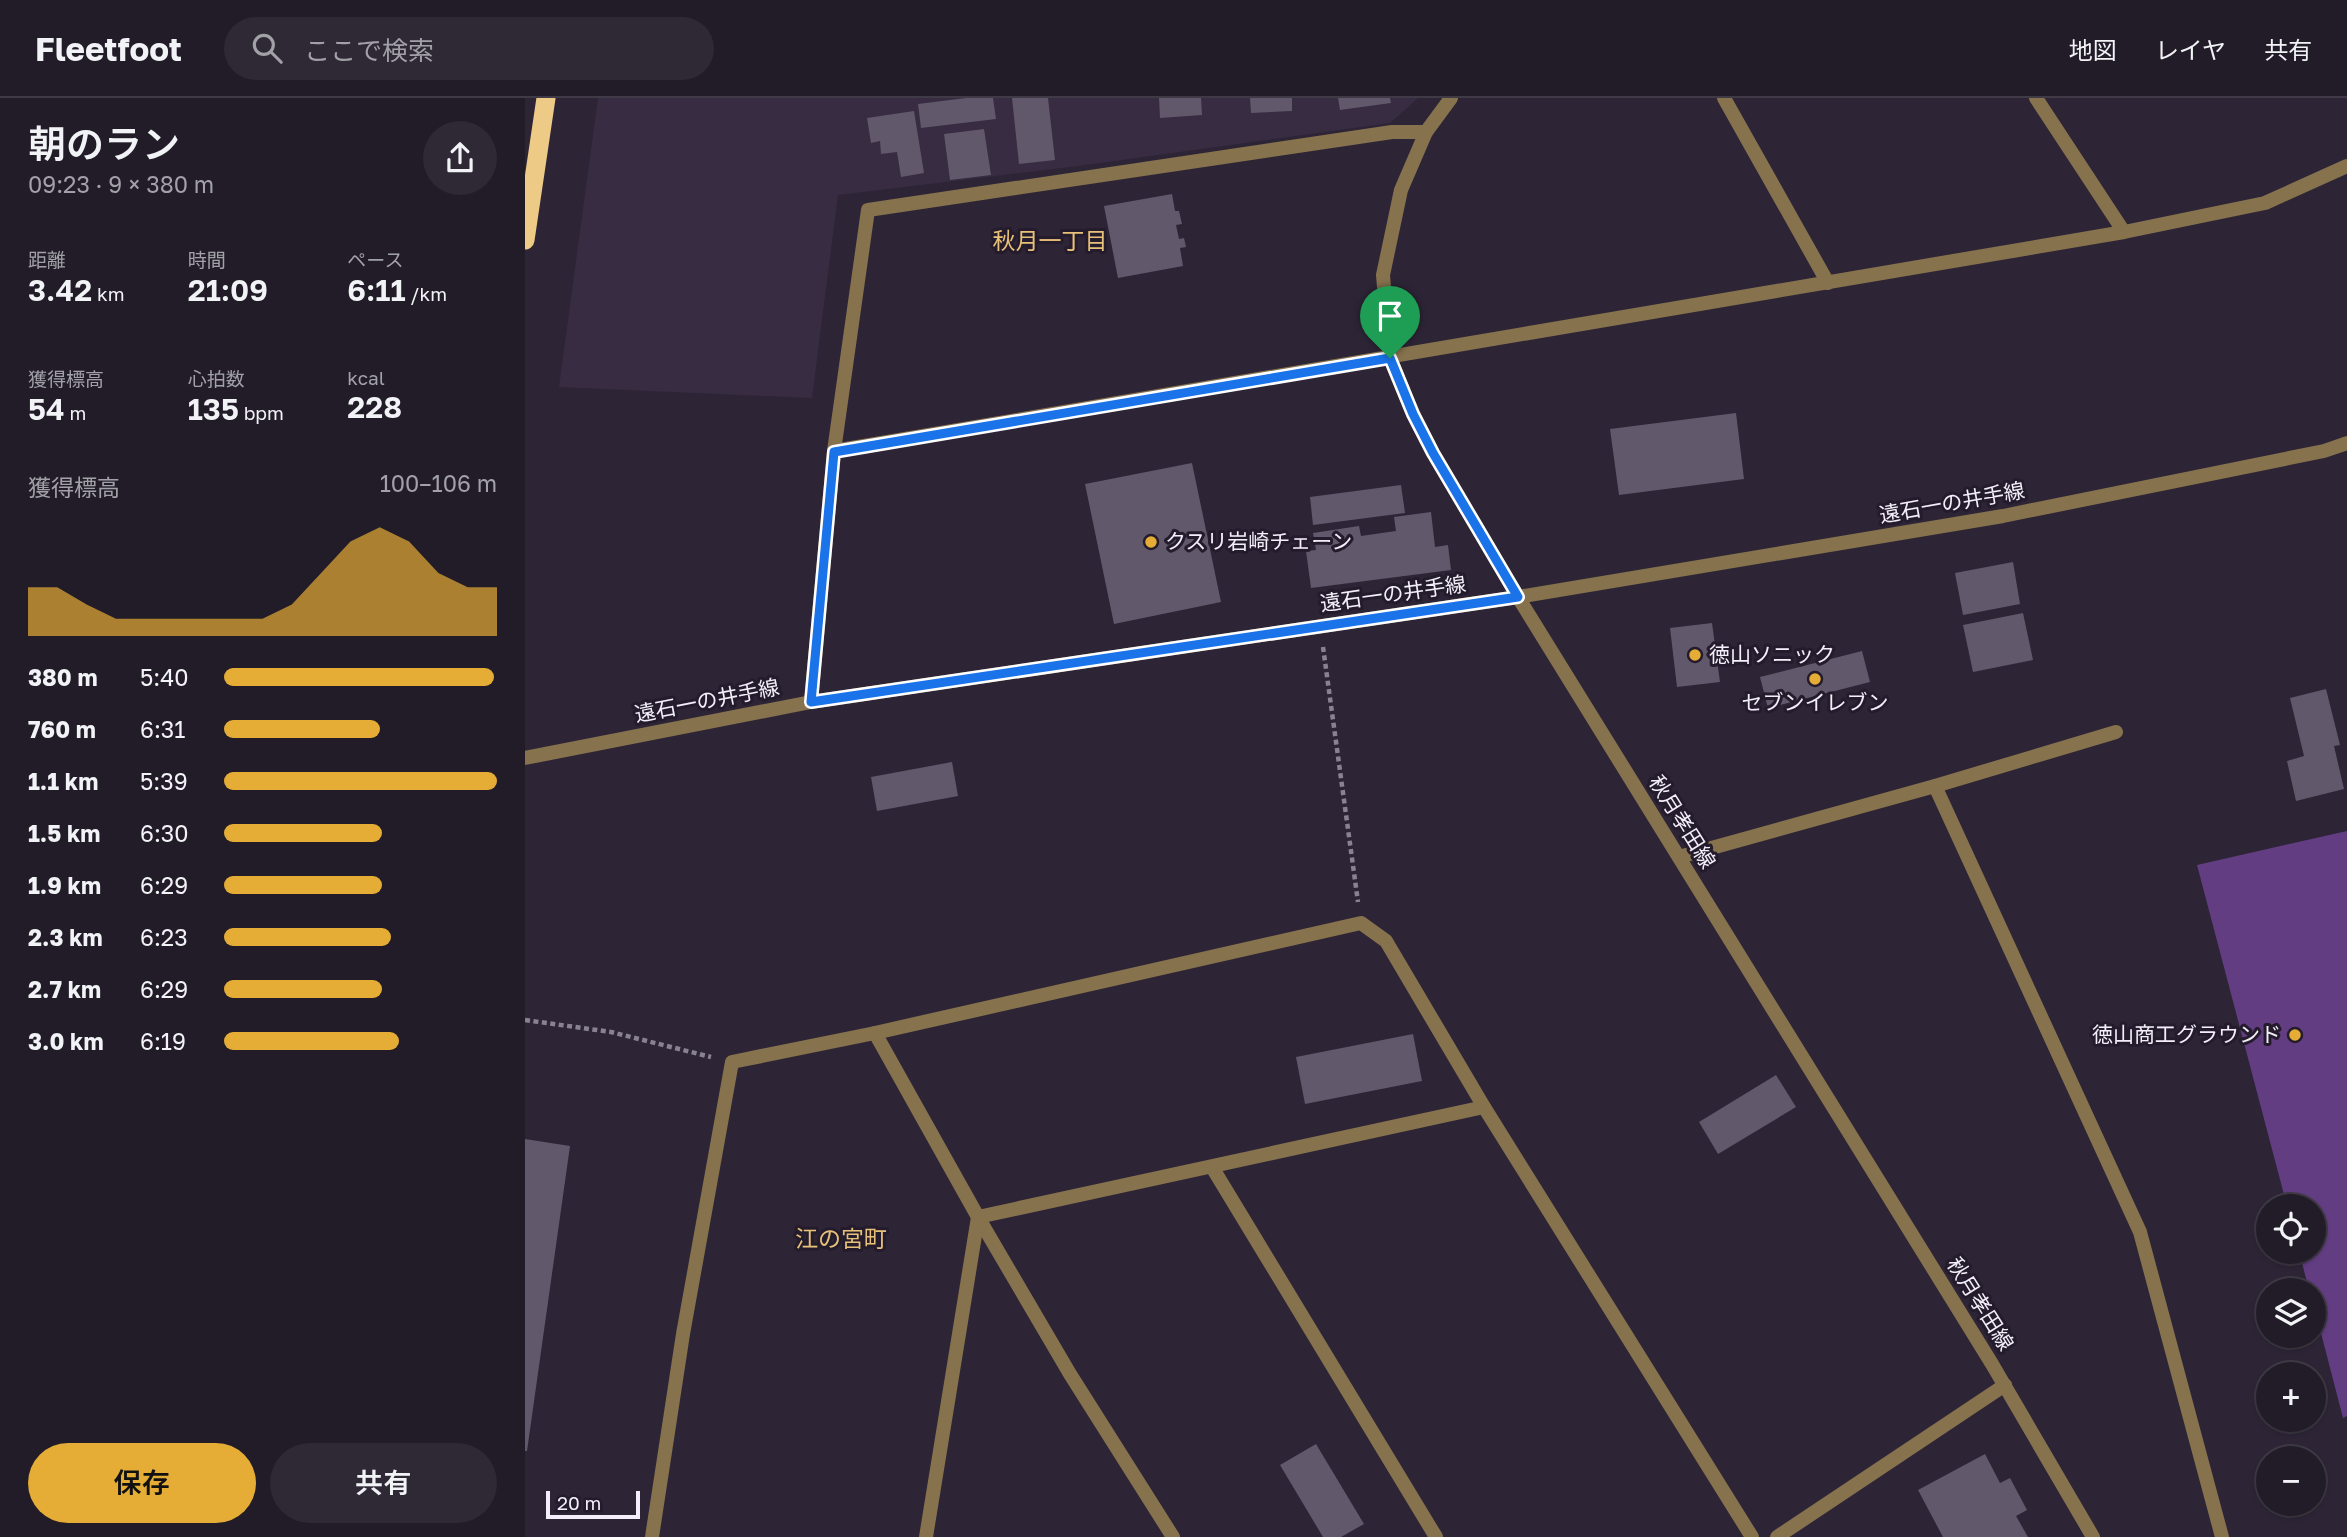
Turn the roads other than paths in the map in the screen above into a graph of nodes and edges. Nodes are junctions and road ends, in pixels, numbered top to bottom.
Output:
1 (546, 98) edge
2 (1451, 98) edge
3 (1724, 98) edge
4 (2036, 98) edge
5 (1426, 132) junction
6 (2347, 166) edge
7 (2124, 232) junction
8 (525, 240) edge
9 (1828, 284) junction
10 (1390, 358) junction
11 (2347, 443) edge
12 (834, 452) junction
13 (1518, 597) junction
14 (811, 702) junction
15 (2116, 732) dead end
16 (525, 758) edge
17 (1935, 786) junction
18 (1679, 857) junction
19 (875, 1033) junction
20 (1484, 1107) junction
21 (1212, 1167) junction
22 (978, 1217) junction
23 (2005, 1385) junction
24 (652, 1537) edge
25 (926, 1537) edge
26 (1173, 1537) edge
27 (1436, 1537) edge
28 (1752, 1537) edge
29 (1777, 1537) edge
30 (2093, 1537) edge
31 (2222, 1537) edge

1 - 8 highway
2 - 5 street, 秋月孝田線
3 - 9 street
4 - 7 street
5 - 10 street, 秋月孝田線
5 - 12 street
6 - 7 street
7 - 9 street
9 - 10 street
10 - 12 street
10 - 13 street, 秋月孝田線
11 - 13 street, 遠石一の井手線
12 - 14 street
13 - 14 street, 遠石一の井手線
13 - 18 street, 秋月孝田線
14 - 16 street, 遠石一の井手線
15 - 17 street
17 - 18 street
17 - 31 street
18 - 23 street, 秋月孝田線
19 - 20 street
19 - 22 street
19 - 24 street
20 - 21 street
20 - 28 street
21 - 22 street
21 - 27 street
22 - 25 street
22 - 26 street
23 - 29 street
23 - 30 street, 秋月孝田線

